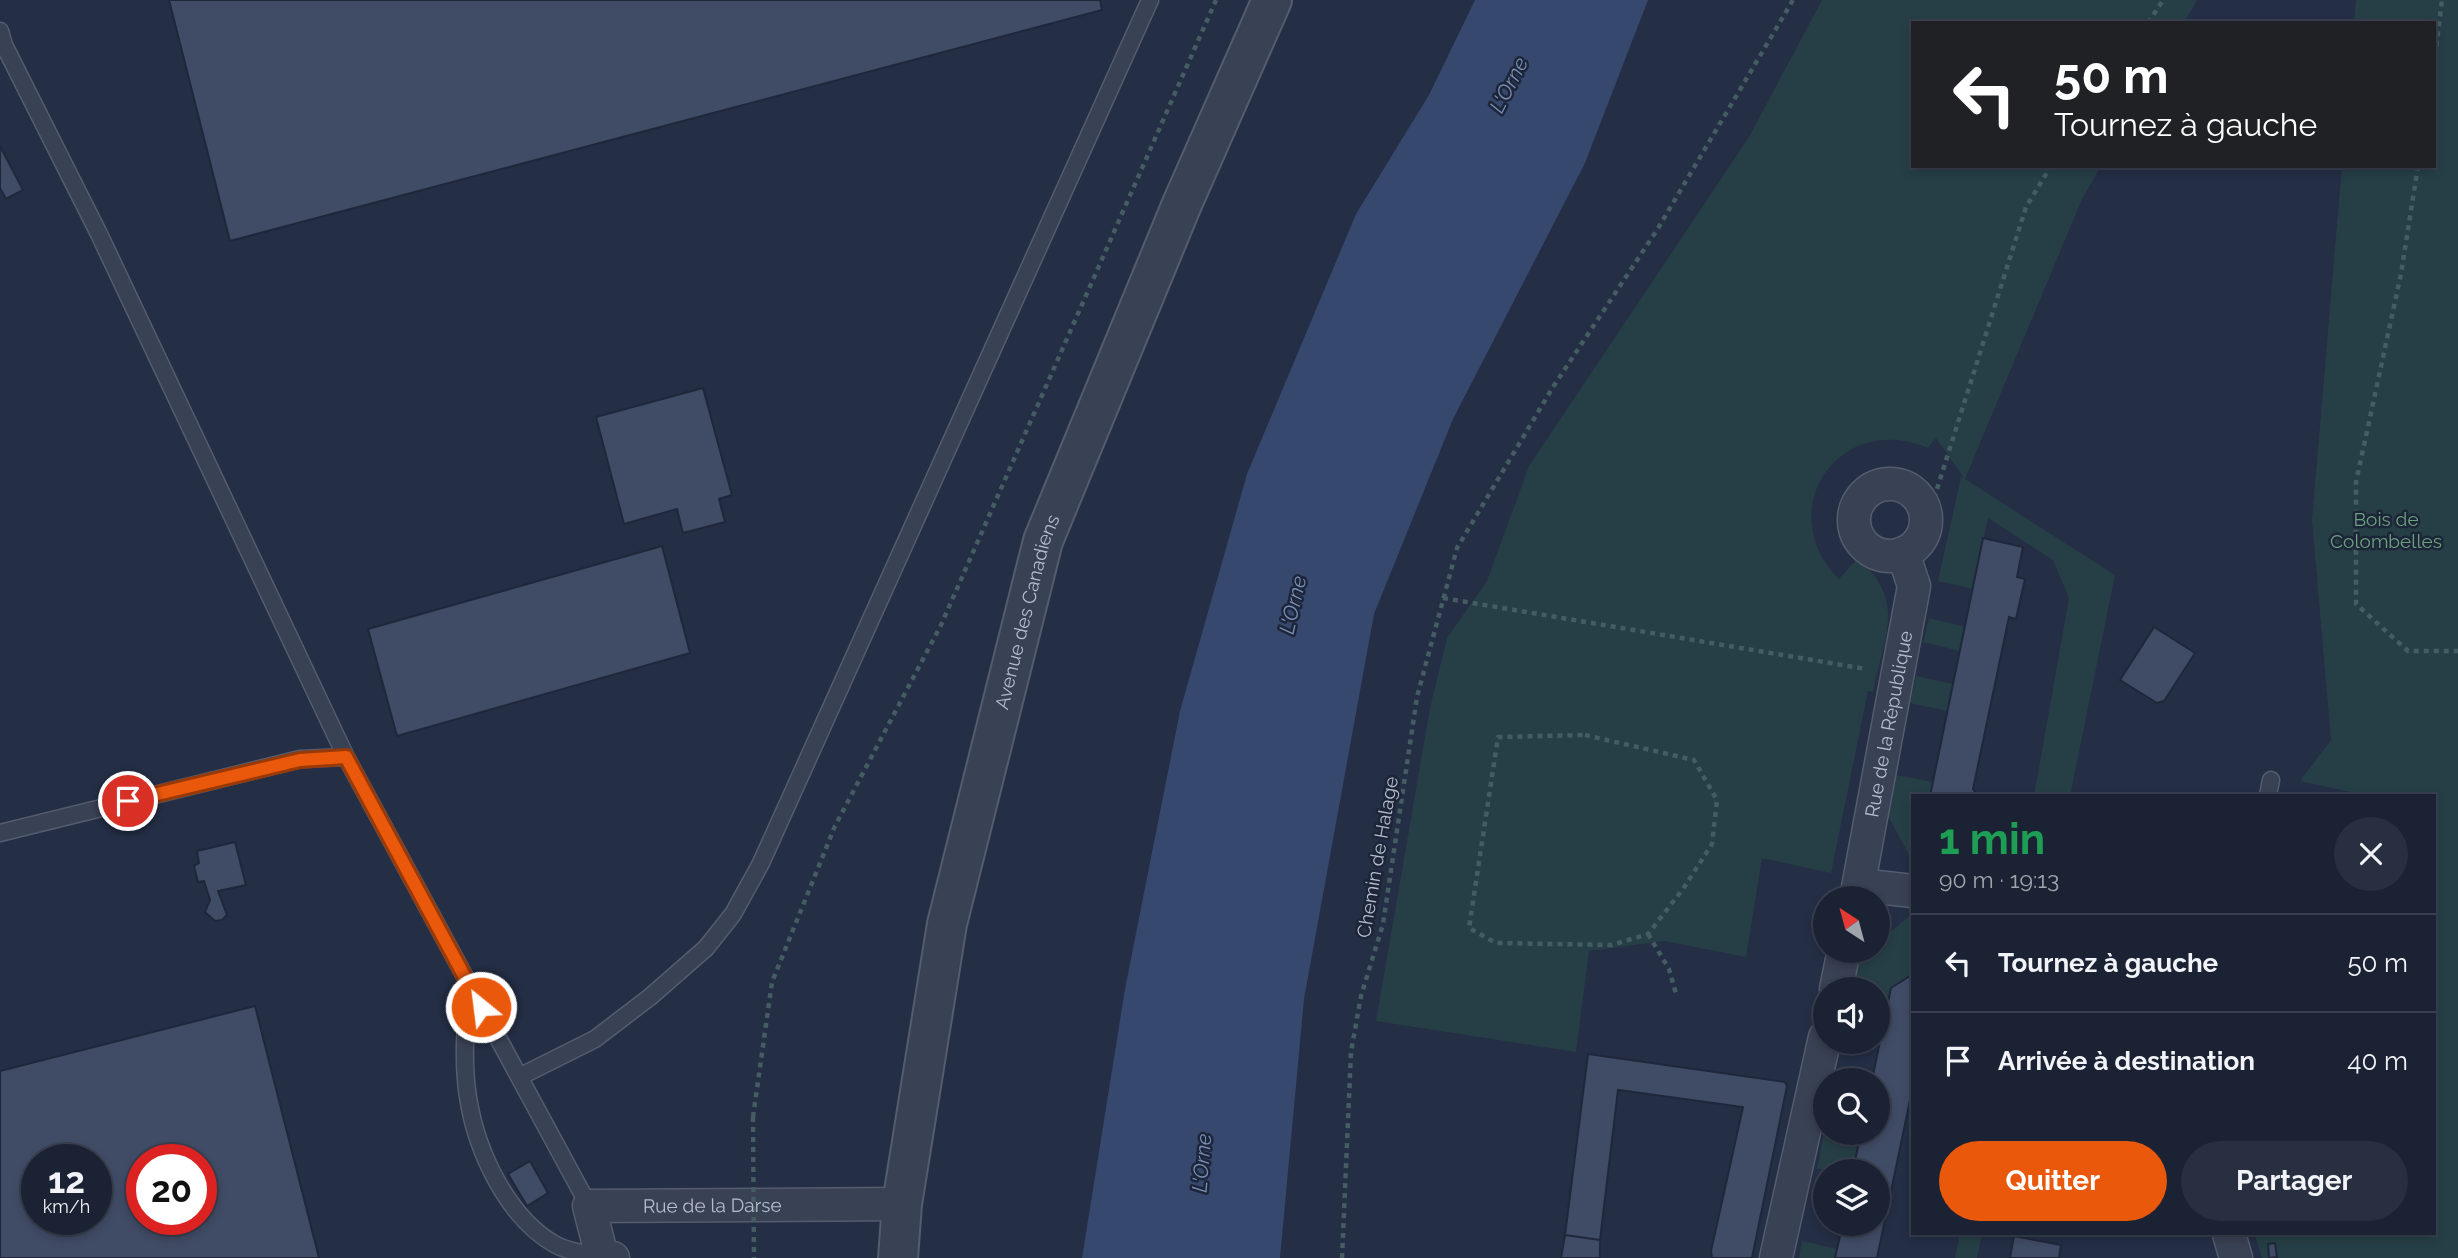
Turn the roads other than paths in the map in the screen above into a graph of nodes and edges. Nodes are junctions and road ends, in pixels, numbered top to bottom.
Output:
1 (1150, 0) edge
2 (1272, 0) edge
3 (1, 39) edge
4 (1903, 553) junction
5 (346, 757) junction
6 (0, 833) edge
7 (1858, 886) edge
8 (1890, 891) edge
9 (1911, 891) edge
10 (469, 984) junction
11 (1821, 1054) edge
12 (519, 1077) junction
13 (902, 1204) junction
14 (589, 1206) junction
15 (2229, 1235) edge
16 (602, 1257) edge
17 (613, 1258) edge
18 (898, 1258) edge
19 (1776, 1258) edge
20 (2236, 1258) edge

1 - 12 lane
2 - 13 street, Avenue des Canadiens
3 - 5 lane
4 - 4 street
4 - 7 street, Rue de la République
5 - 6 lane
5 - 10 lane
8 - 9 street
10 - 12 lane
10 - 16 lane
11 - 19 street
12 - 14 lane
13 - 14 street, Rue de la Darse
13 - 18 street, Avenue des Canadiens
14 - 16 street
15 - 20 street
16 - 17 street

